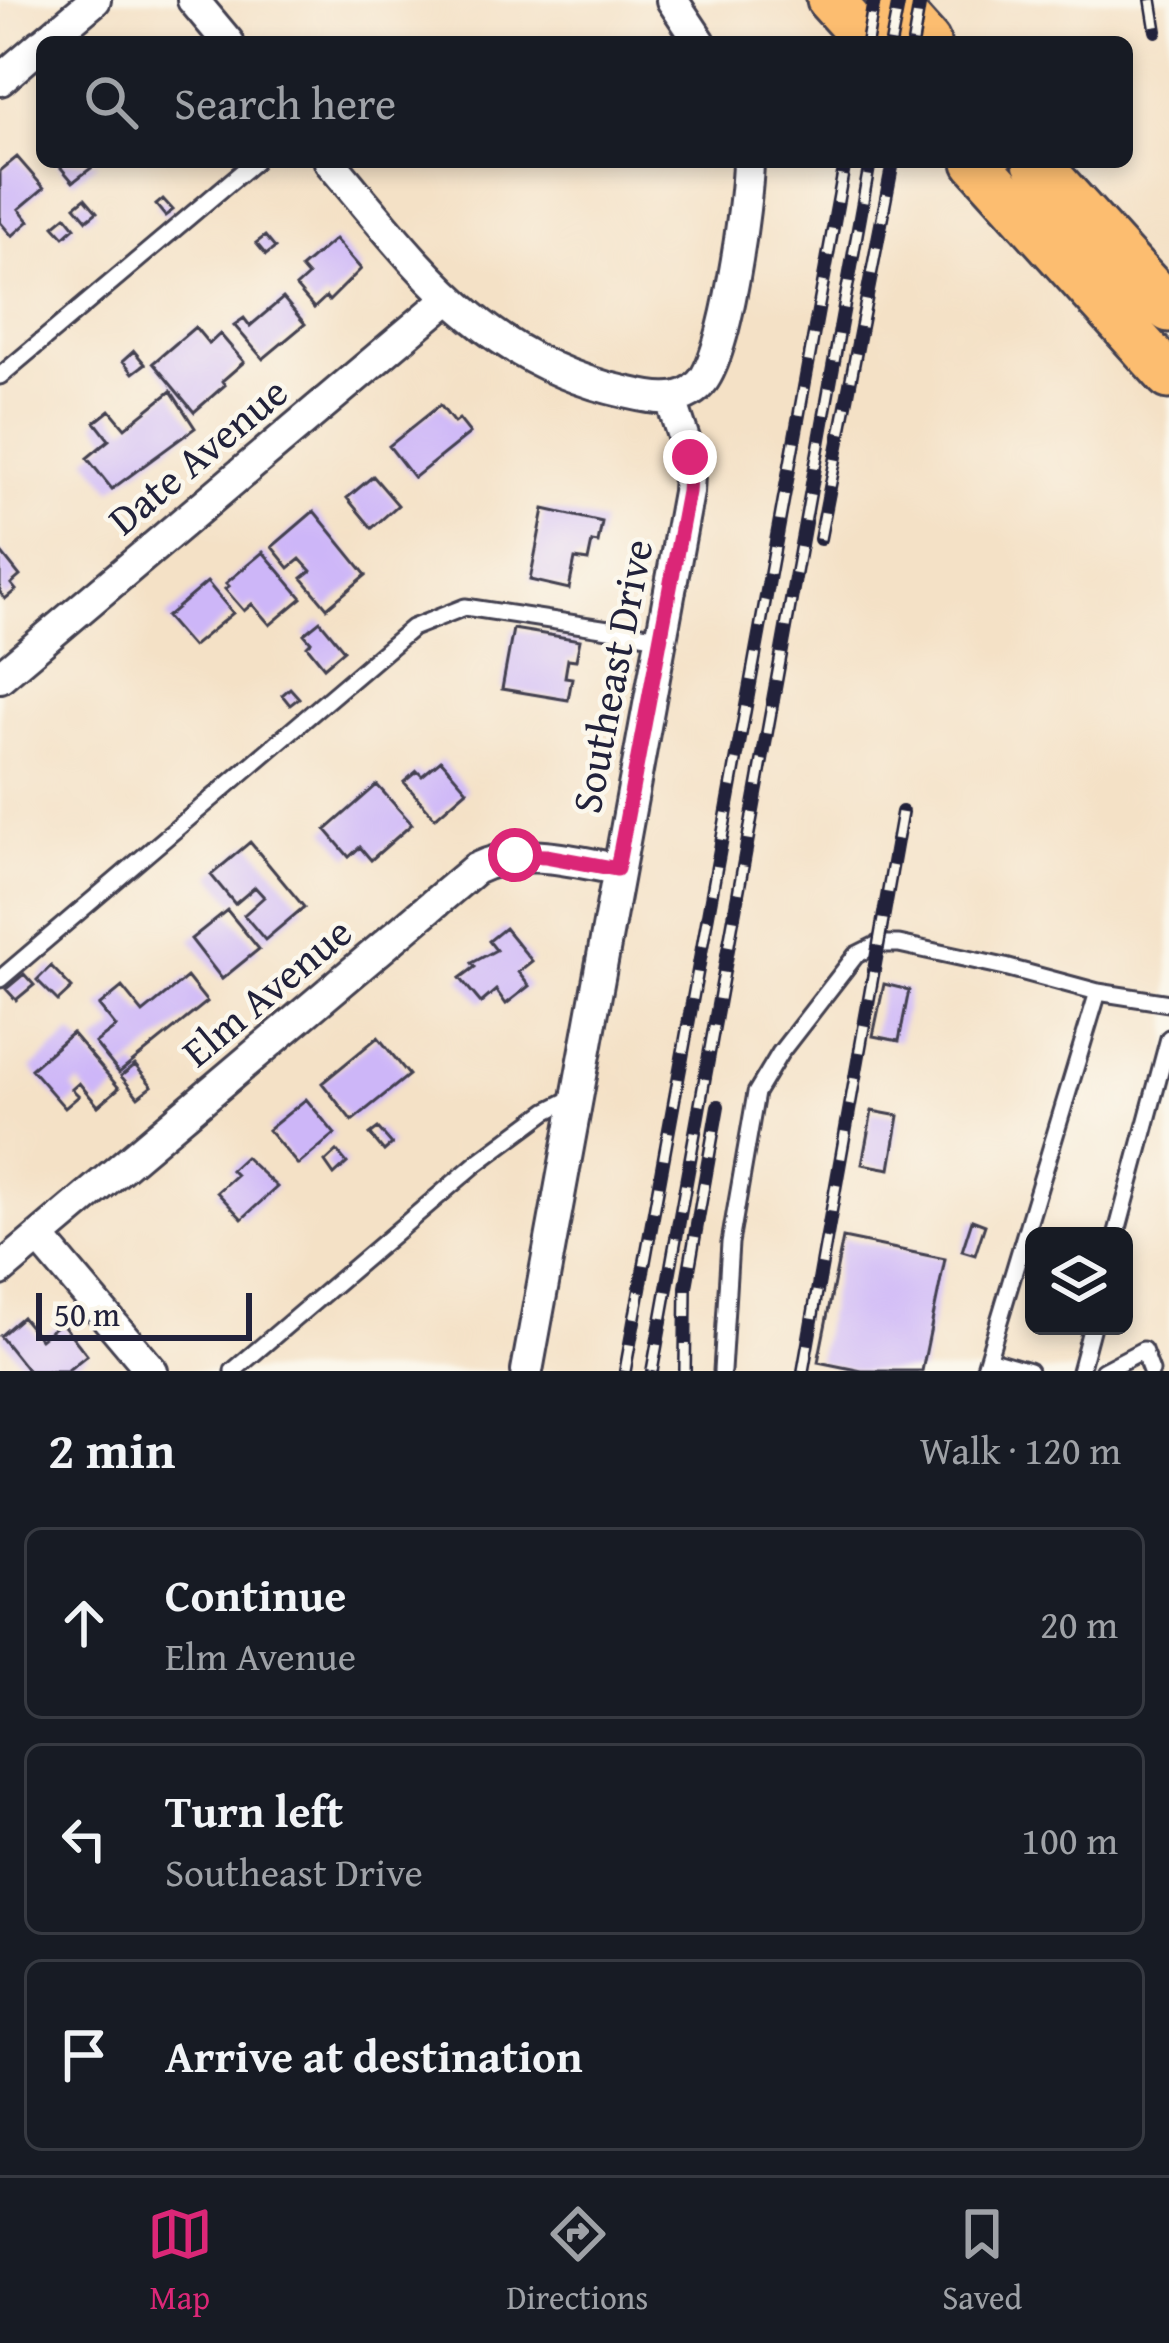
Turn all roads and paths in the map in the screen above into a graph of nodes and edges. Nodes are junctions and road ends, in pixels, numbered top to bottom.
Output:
1 (95, 0) edge
2 (193, 0) edge
3 (672, 0) edge
4 (830, 0) edge
5 (889, 0) edge
6 (51, 36) edge
7 (223, 36) edge
8 (696, 36) edge
9 (863, 36) edge
10 (922, 36) edge
11 (36, 49) edge
12 (0, 80) edge
13 (247, 168) edge
14 (335, 168) edge
15 (747, 168) edge
16 (981, 168) edge
17 (1041, 168) edge
18 (449, 298) junction
19 (1169, 309) edge
20 (0, 376) edge
21 (1169, 376) edge
22 (671, 400) junction
23 (662, 637) junction
24 (0, 677) edge
25 (617, 869) junction
26 (0, 979) edge
27 (1098, 992) junction
28 (1169, 1003) edge
29 (1169, 1038) edge
30 (578, 1095) junction
31 (1160, 1098) edge
32 (1119, 1227) edge
33 (39, 1237) junction
34 (0, 1270) edge
35 (1090, 1335) edge
36 (986, 1365) edge
37 (152, 1371) edge
38 (233, 1371) edge
39 (527, 1371) edge
40 (722, 1371) edge
41 (1029, 1371) edge
42 (1080, 1371) edge
43 (1103, 1371) edge
44 (1151, 1371) edge

1 - 6 street
2 - 7 street
3 - 8 street
4 - 9 main road
5 - 10 main road
11 - 12 street
13 - 20 lane
14 - 18 street
15 - 22 street
16 - 21 main road
17 - 19 main road
18 - 22 street
18 - 24 street, Date Avenue
22 - 23 street, Southeast Drive
23 - 25 street, Southeast Drive
23 - 26 lane
25 - 30 street, Southeast Drive
25 - 33 street, Elm Avenue
27 - 28 lane
27 - 36 lane
27 - 40 lane
29 - 31 lane
30 - 38 lane
30 - 39 street, Southeast Drive
31 - 32 lane
33 - 34 street, Elm Avenue
33 - 37 street
35 - 42 lane
36 - 41 lane
43 - 44 lane

